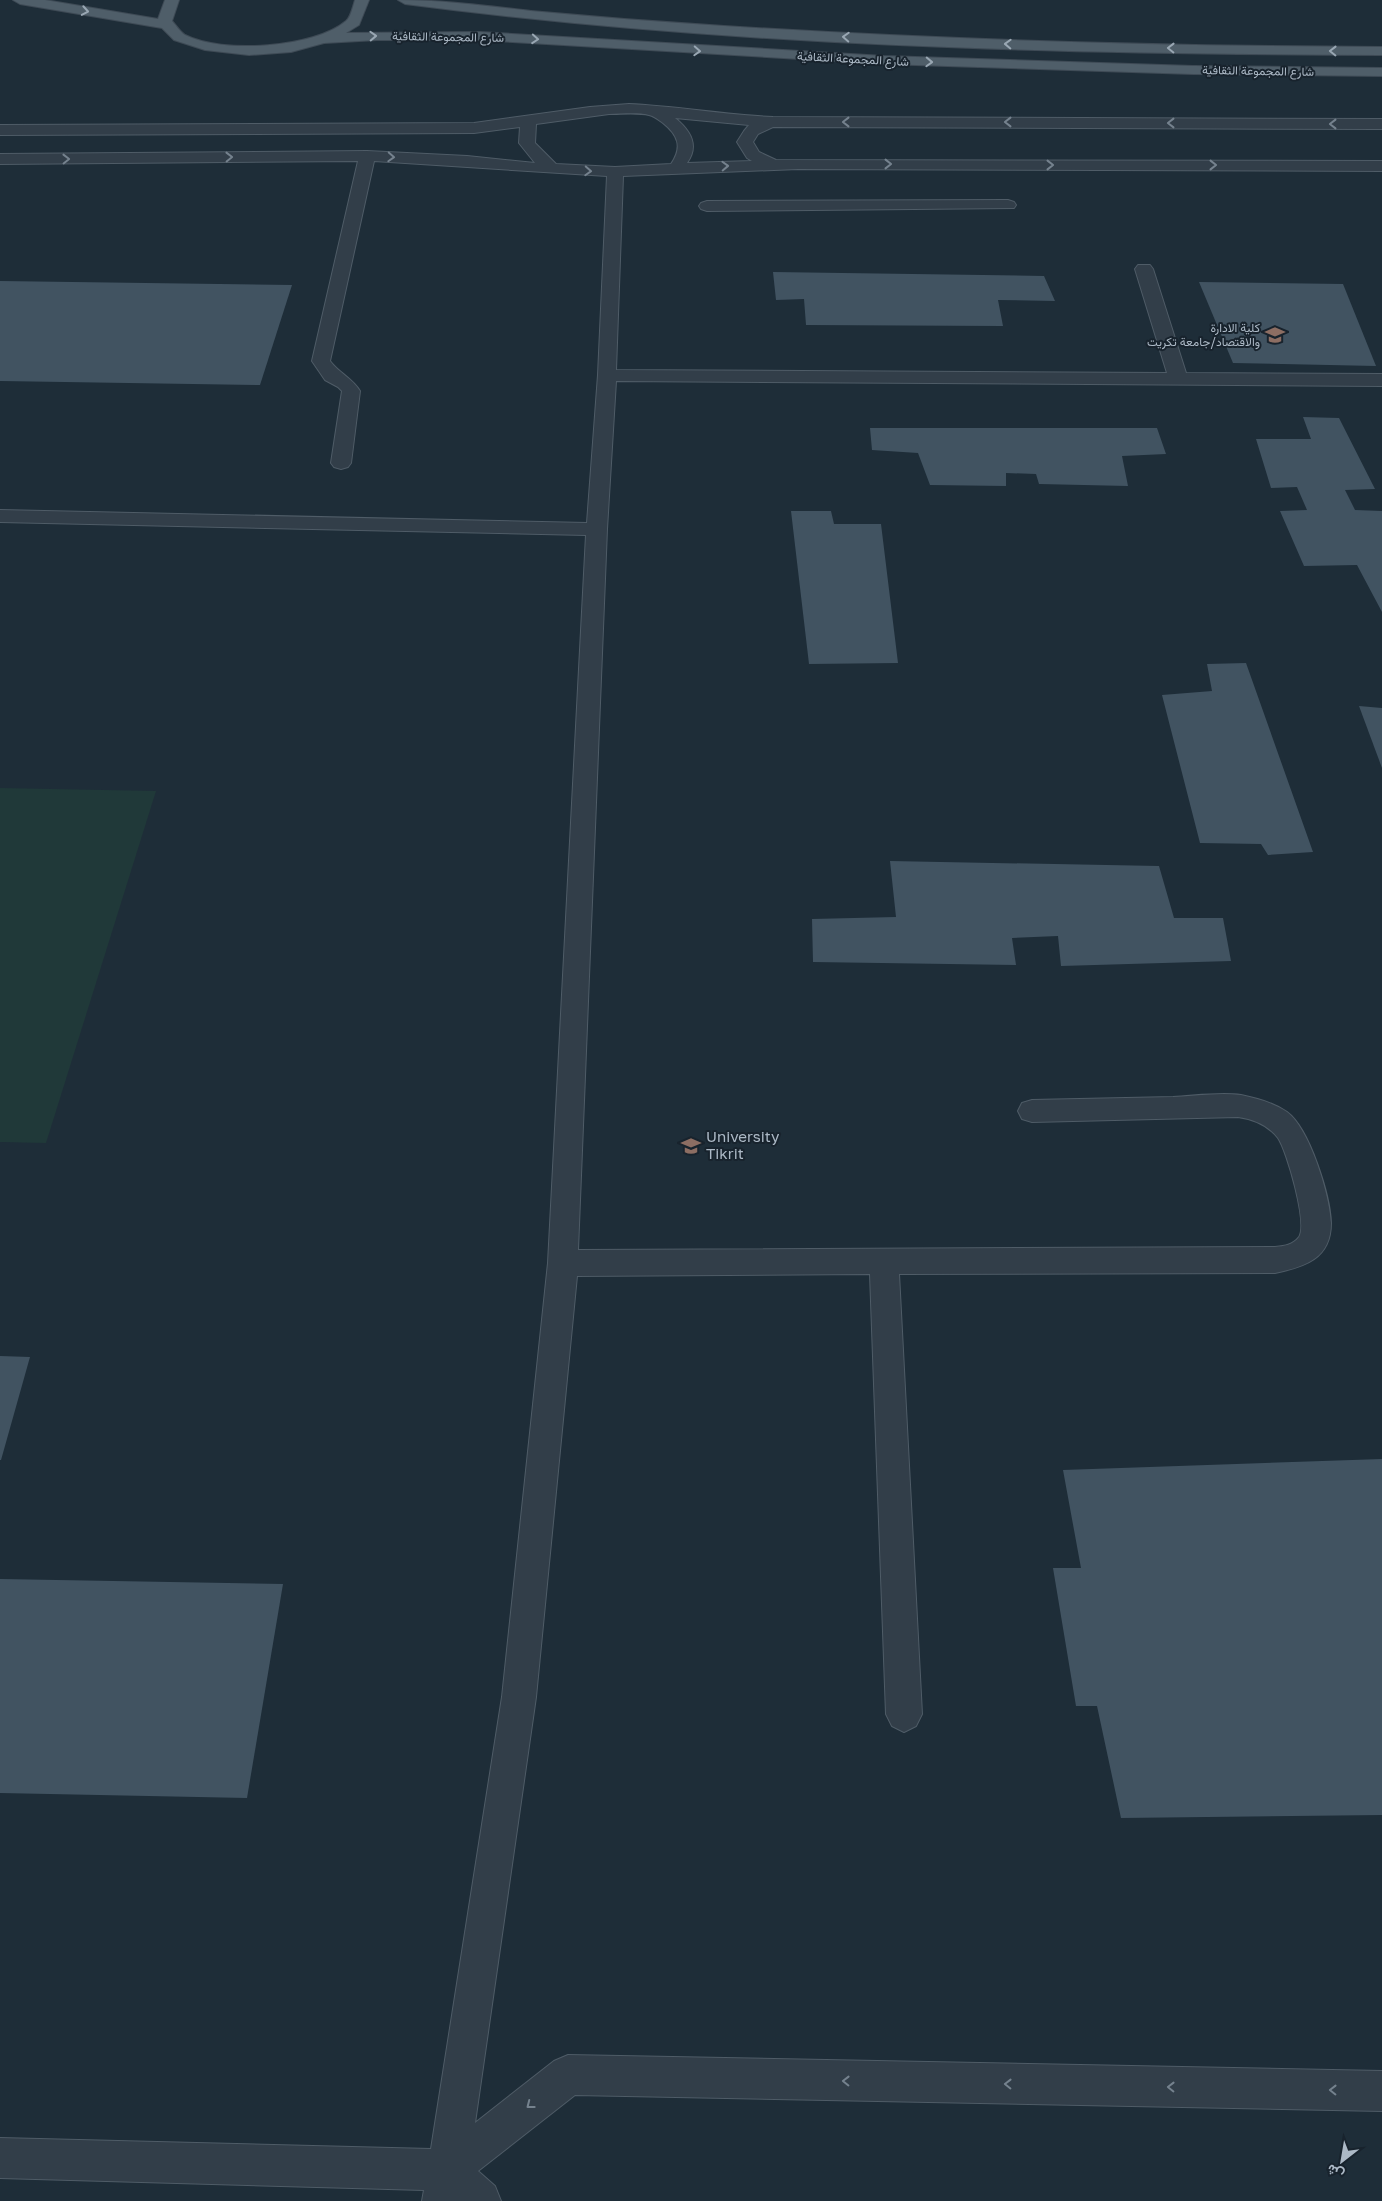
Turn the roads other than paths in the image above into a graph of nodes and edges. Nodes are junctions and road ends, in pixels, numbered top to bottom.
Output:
1 (20, 0) edge
2 (172, 0) edge
3 (362, 0) edge
4 (405, 0) edge
5 (165, 24) junction
6 (324, 39) junction
7 (1382, 51) edge
8 (1382, 72) edge
9 (655, 110) junction
10 (528, 122) junction
11 (772, 122) junction
12 (1382, 124) edge
13 (0, 130) edge
14 (51, 130) junction
15 (367, 156) junction
16 (0, 159) edge
17 (37, 159) junction
18 (798, 164) junction
19 (774, 165) junction
20 (1382, 166) edge
21 (676, 168) junction
22 (552, 169) junction
23 (614, 172) junction
24 (1008, 205) dead end
25 (707, 206) dead end
26 (808, 206) junction
27 (1144, 269) dead end
28 (607, 374) junction
29 (1178, 378) junction
30 (1382, 380) edge
31 (341, 463) dead end
32 (0, 516) edge
33 (597, 529) junction
34 (1032, 1111) dead end
35 (884, 1261) junction
36 (563, 1263) junction
37 (904, 1714) dead end
38 (1382, 2091) edge
39 (0, 2158) edge
40 (445, 2185) edge
41 (480, 2201) edge

1 -> 5 main road
2 - 5 main road
3 - 6 main road
7 -> 4 main road, شارع المجموعة الثقافية
5 - 6 main road
6 -> 8 main road, شارع المجموعة الثقافية
9 - 10 street
9 - 11 street
9 - 21 street
10 - 14 street
10 - 22 street
12 -> 11 street
11 - 19 street
13 - 14 street
14 - 17 street
17 -> 15 street
15 -> 22 street
15 - 31 street
16 - 17 street
18 - 19 street
18 -> 20 street
18 - 26 street
21 -> 19 street
21 - 23 street
22 -> 23 street
23 - 28 street
24 - 26 street
25 - 26 street
27 - 29 street
28 - 29 street
28 - 33 street
29 - 30 street
32 - 33 street
33 - 36 street
34 - 35 street
35 - 36 street
35 - 37 street
36 - 40 street
38 -> 40 street
39 - 40 street
40 - 41 street

